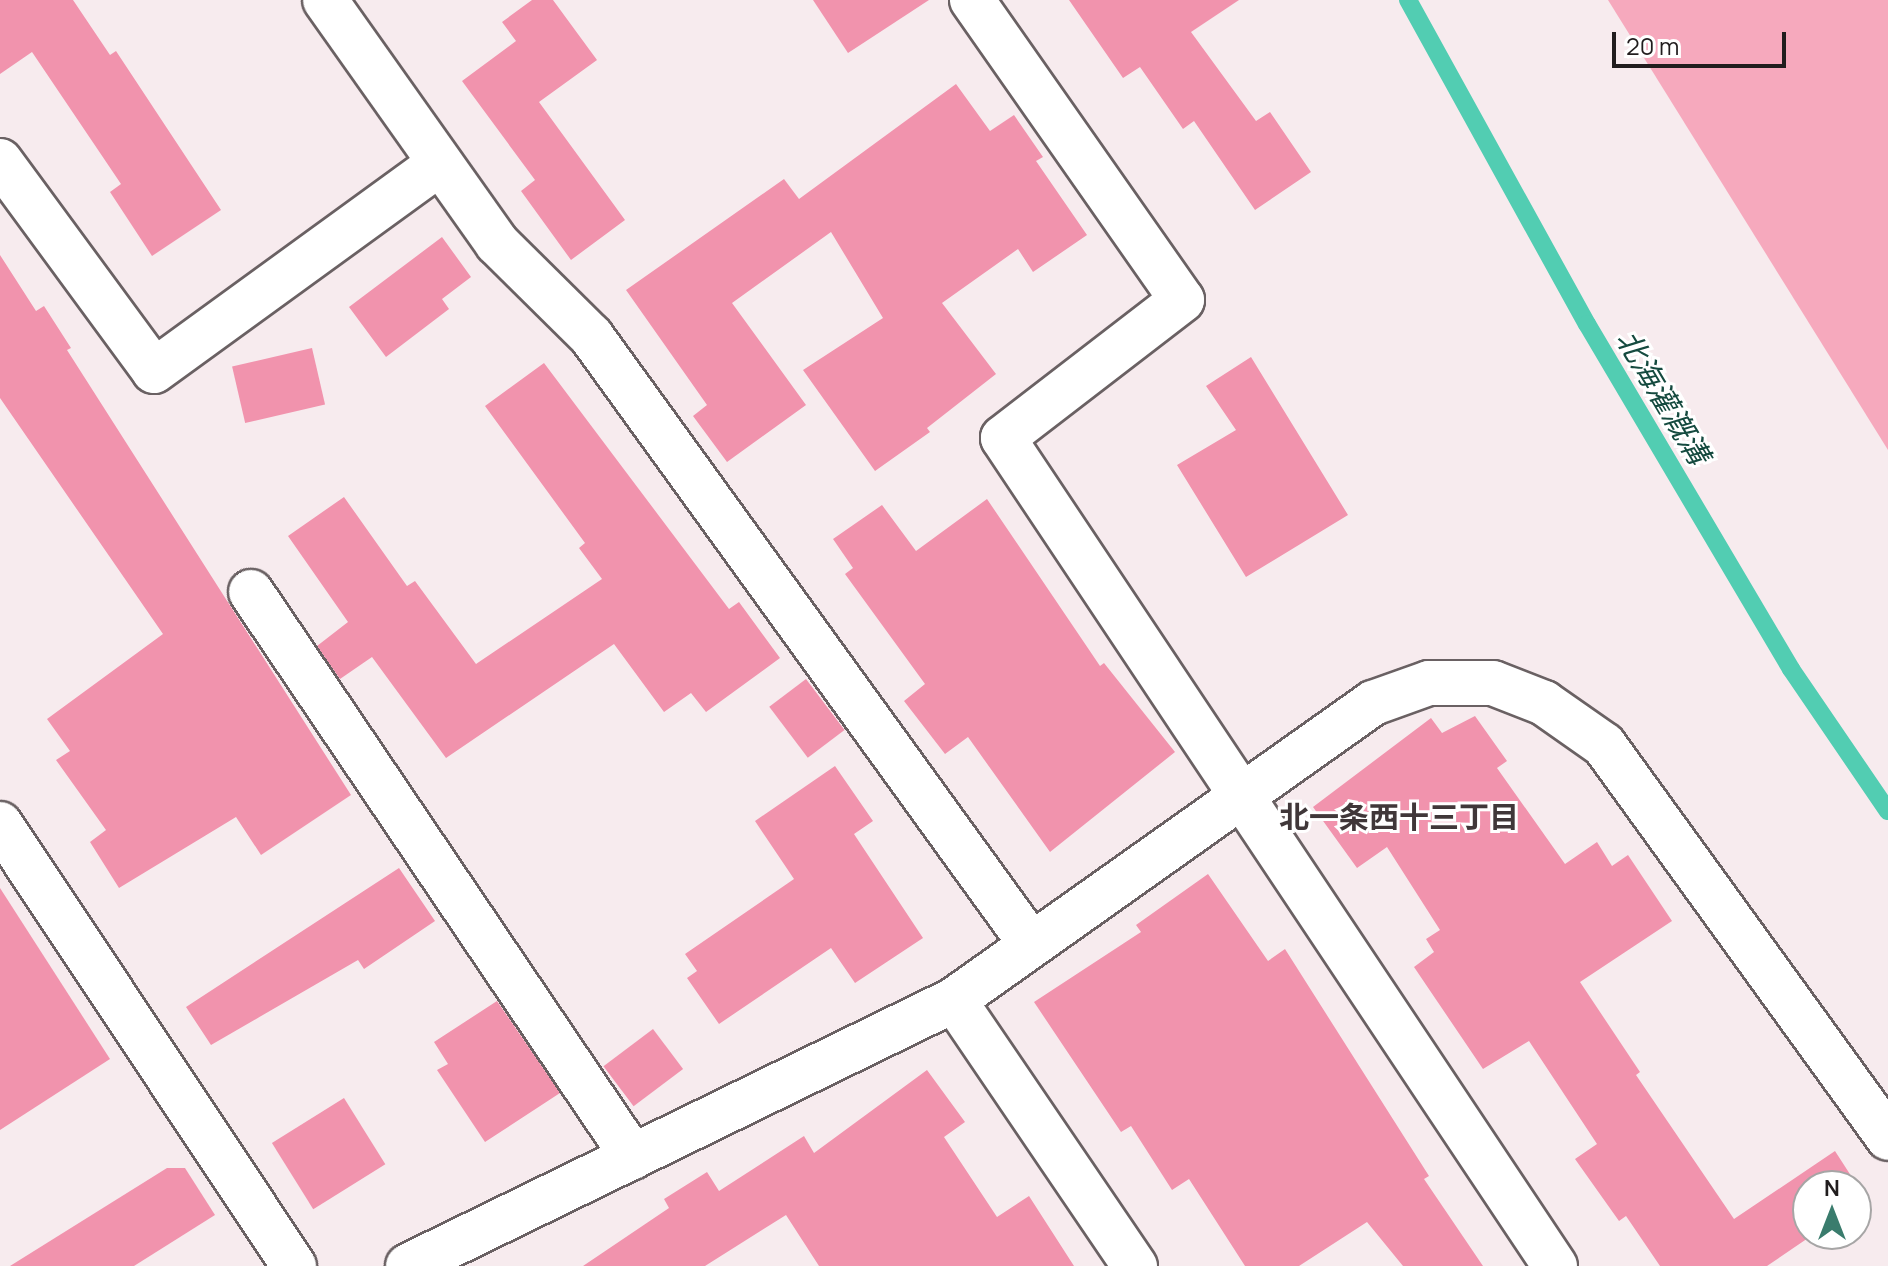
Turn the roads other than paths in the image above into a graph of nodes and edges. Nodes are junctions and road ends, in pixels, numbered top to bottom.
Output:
1 (325, 0) edge
2 (972, 0) edge
3 (0, 161) edge
4 (439, 164) junction
5 (251, 592) dead end
6 (1238, 797) junction
7 (0, 824) edge
8 (1031, 944) junction
9 (954, 1000) junction
10 (1888, 1138) edge
11 (633, 1157) junction
12 (294, 1266) edge
13 (408, 1266) edge
14 (1135, 1266) edge
15 (1555, 1266) edge

1 - 4 street
2 - 6 street
3 - 4 street
4 - 8 street
5 - 11 street
6 - 8 street
6 - 10 street
6 - 15 street
7 - 12 street
8 - 9 street
9 - 11 street
9 - 14 street
11 - 13 street

